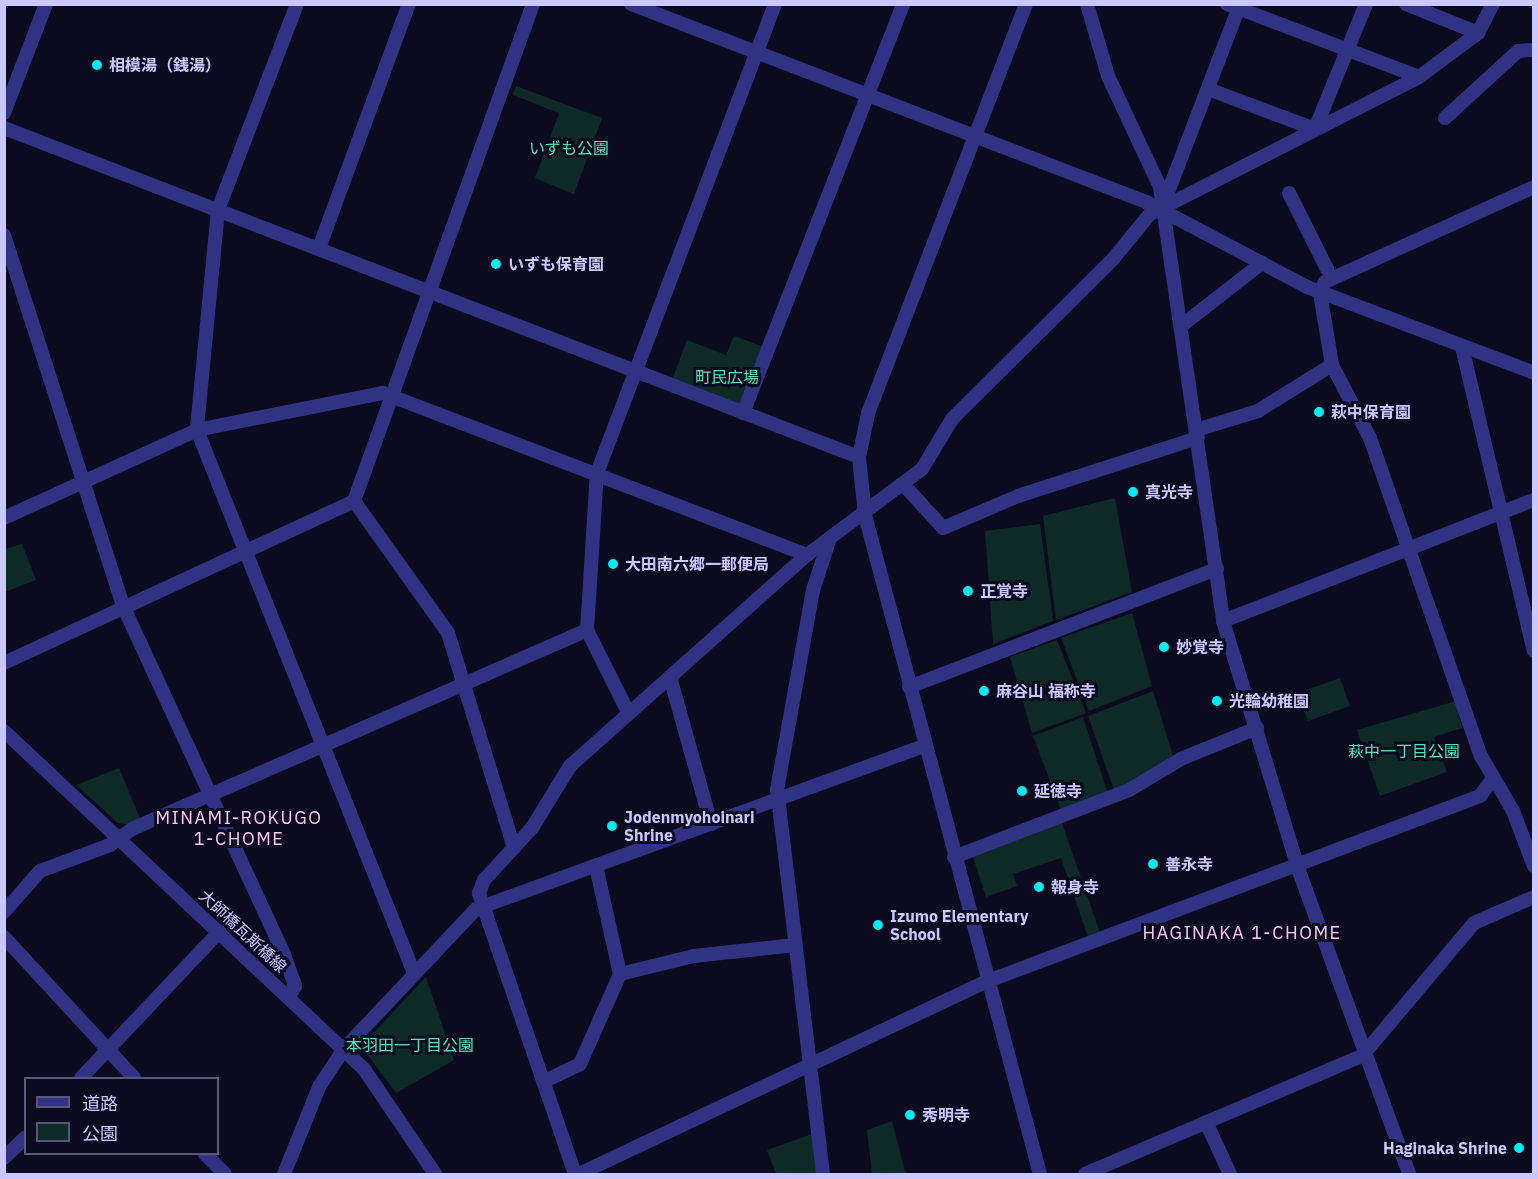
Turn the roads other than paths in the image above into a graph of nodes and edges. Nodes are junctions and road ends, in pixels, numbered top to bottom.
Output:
1 (46, 4) edge
2 (297, 4) edge
3 (409, 4) edge
4 (533, 4) edge
5 (631, 4) edge
6 (776, 4) edge
7 (903, 4) edge
8 (1026, 4) edge
9 (1087, 4) edge
10 (1366, 4) edge
11 (1406, 4) edge
12 (1493, 4) edge
13 (1235, 6) edge
14 (1478, 33) junction
15 (1533, 50) edge
16 (757, 51) junction
17 (1348, 51) junction
18 (1419, 77) junction
19 (1208, 89) junction
20 (869, 93) junction
21 (4, 113) edge
22 (1445, 118) dead end
23 (4, 128) edge
24 (1315, 129) junction
25 (975, 136) junction
26 (1533, 187) edge
27 (1289, 193) dead end
28 (218, 210) junction
29 (1161, 210) junction
30 (4, 235) edge
31 (319, 248) junction
32 (1262, 263) junction
33 (1327, 268) dead end
34 (430, 291) junction
35 (1320, 293) junction
36 (1181, 326) junction
37 (1462, 347) junction
38 (1332, 365) junction
39 (636, 371) junction
40 (1533, 373) edge
41 (395, 396) junction
42 (743, 413) junction
43 (197, 430) junction
44 (1197, 434) junction
45 (859, 457) junction
46 (597, 473) junction
47 (84, 483) junction
48 (903, 484) junction
49 (1533, 500) edge
50 (354, 501) junction
51 (1501, 512) junction
52 (865, 515) junction
53 (4, 518) edge
54 (829, 541) junction
55 (1408, 546) junction
56 (243, 553) junction
57 (807, 555) junction
58 (1217, 569) junction
59 (124, 609) junction
60 (1223, 621) junction
61 (587, 630) junction
62 (1533, 651) edge
63 (4, 663) edge
64 (670, 677) junction
65 (464, 684) junction
66 (909, 687) junction
67 (628, 712) junction
68 (1257, 728) junction
69 (4, 731) edge
70 (325, 746) junction
71 (925, 746) junction
72 (1493, 779) junction
73 (213, 795) junction
74 (778, 799) junction
75 (711, 824) junction
76 (121, 838) junction
77 (514, 848) junction
78 (954, 857) junction
79 (1298, 863) junction
80 (596, 866) junction
81 (1533, 866) edge
82 (1533, 897) edge
83 (486, 906) junction
84 (4, 912) edge
85 (219, 931) junction
86 (4, 937) edge
87 (795, 945) junction
88 (414, 973) junction
89 (620, 974) junction
90 (988, 981) junction
91 (288, 996) junction
92 (344, 1049) junction
93 (108, 1051) junction
94 (1362, 1056) junction
95 (808, 1066) junction
96 (82, 1077) edge
97 (133, 1077) edge
98 (543, 1082) junction
99 (1206, 1122) junction
100 (24, 1139) edge
101 (206, 1155) edge
102 (4, 1158) edge
103 (225, 1174) edge
104 (284, 1174) edge
105 (435, 1174) edge
106 (575, 1174) edge
107 (579, 1174) edge
108 (823, 1174) edge
109 (1040, 1174) edge
110 (1085, 1174) edge
111 (1230, 1174) edge
112 (1409, 1174) edge

1 - 21 street
2 - 28 street
3 - 31 street
4 - 34 street
5 - 16 street
6 - 16 street
7 - 20 street
8 - 25 street
9 - 29 street
10 - 17 street
11 - 14 street
12 - 14 street
13 - 17 street
13 - 19 street
14 - 18 street
15 - 22 street
16 - 20 street
16 - 39 street
17 - 18 street
17 - 24 street
18 - 24 street
19 - 24 street
19 - 29 street
20 - 25 street
20 - 42 street
23 - 28 street
24 - 29 street
25 - 29 street
25 - 45 street
26 - 35 street
27 - 33 street
28 - 31 street
28 - 43 street
29 - 32 street
29 - 36 street
29 - 48 street
30 - 47 street
31 - 34 street
32 - 35 street
32 - 36 street
34 - 39 street
34 - 41 street
35 - 37 street
35 - 38 street
36 - 44 street
37 - 40 street
37 - 51 street
38 - 44 street
38 - 55 street
39 - 42 street
39 - 46 street
41 - 43 street
41 - 46 street
41 - 50 street
42 - 45 street
43 - 47 street
43 - 56 street
44 - 48 street
44 - 58 street
45 - 52 street
46 - 57 street
46 - 61 street
47 - 53 street
47 - 59 street
48 - 52 street
49 - 51 street
50 - 56 street
50 - 65 street
51 - 55 street
51 - 62 street
52 - 54 street
52 - 66 street
54 - 57 street
54 - 74 street
55 - 60 street
55 - 72 street
56 - 59 street
56 - 70 street
57 - 64 street
58 - 60 street
58 - 66 street
59 - 63 street
59 - 73 street
60 - 68 street
61 - 65 street
61 - 67 street
64 - 67 street
64 - 75 street
65 - 70 street
65 - 77 street
66 - 71 street
67 - 77 street
68 - 78 street
68 - 79 street
69 - 76 street, 大師橋瓦斯橋線
70 - 73 street
70 - 88 street
71 - 74 street
71 - 78 street
72 - 79 street
72 - 81 street
73 - 76 street
73 - 91 street
74 - 75 street
74 - 87 street
75 - 80 street
76 - 84 street
76 - 85 street, 大師橋瓦斯橋線
77 - 83 street
78 - 90 street
79 - 90 street
79 - 94 street
80 - 83 street
80 - 89 street
82 - 94 street
83 - 88 street
83 - 98 street
85 - 91 street, 大師橋瓦斯橋線
85 - 93 street
86 - 93 street
87 - 89 street
87 - 95 street
88 - 92 street
89 - 98 street
90 - 95 street
90 - 109 street
91 - 92 street, 大師橋瓦斯橋線
92 - 104 street
92 - 105 street, 大師橋瓦斯橋線
93 - 96 street
93 - 97 street
94 - 99 street
94 - 112 street
95 - 107 street
95 - 108 street
98 - 106 street
99 - 110 street
99 - 111 street
100 - 102 street
101 - 103 street

